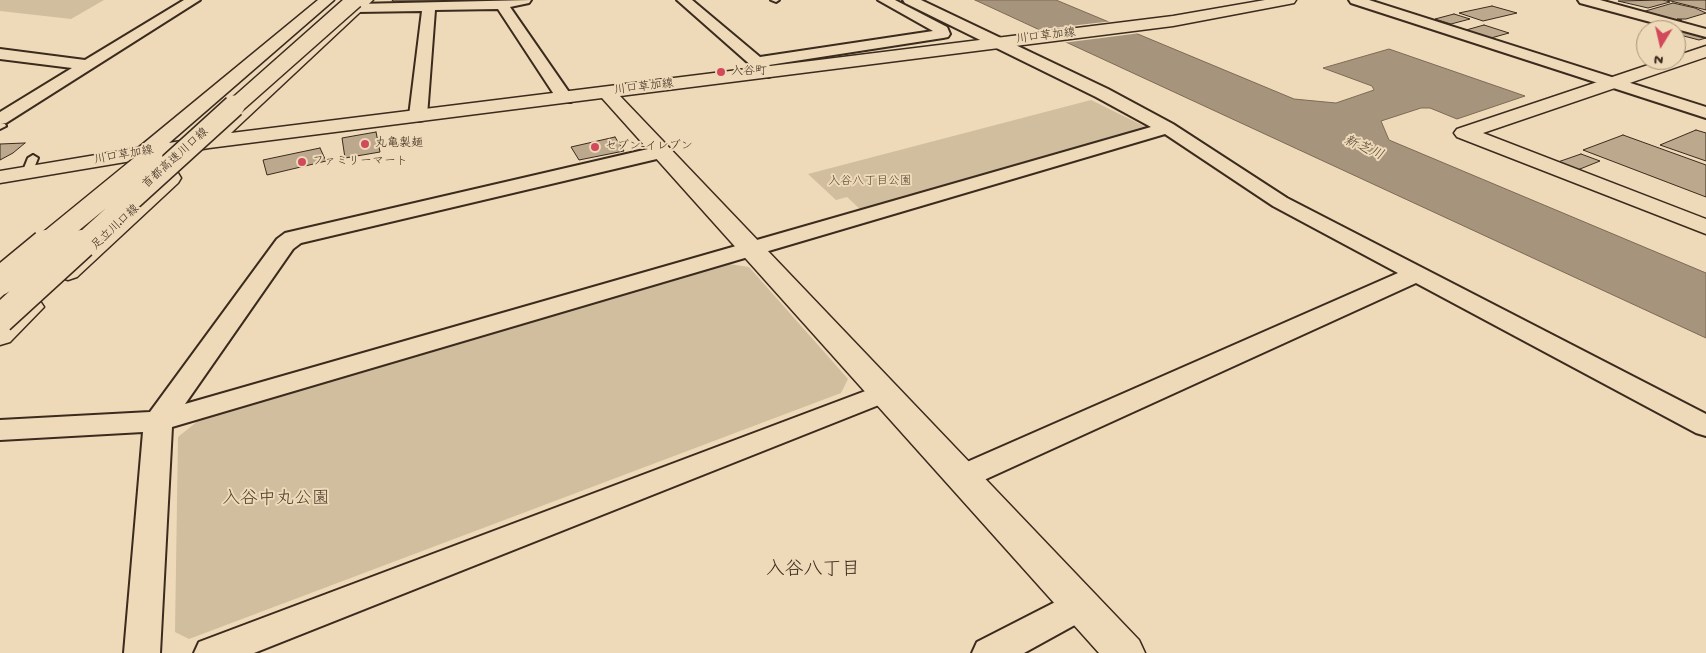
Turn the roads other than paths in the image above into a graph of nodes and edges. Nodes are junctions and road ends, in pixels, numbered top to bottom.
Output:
1 (193, 0) edge
2 (327, 0) edge
3 (338, 0) edge
4 (524, 0) edge
5 (684, 0) edge
6 (885, 0) edge
7 (910, 0) edge
8 (1289, 0) edge
9 (1356, 0) edge
10 (1585, 0) edge
11 (359, 3) edge
12 (502, 5) junction
13 (428, 6) junction
14 (1706, 33) edge
15 (1008, 41) junction
16 (1706, 51) edge
17 (0, 54) edge
18 (87, 65) junction
19 (762, 67) junction
20 (1613, 82) junction
21 (606, 92) junction
22 (565, 98) junction
23 (1706, 112) edge
24 (418, 116) junction
25 (1, 123) edge
26 (1167, 128) junction
27 (209, 142) junction
28 (661, 152) junction
29 (144, 153) junction
30 (0, 177) edge
31 (1706, 227) edge
32 (751, 249) junction
33 (0, 269) edge
34 (1416, 274) junction
35 (0, 281) edge
36 (0, 319) edge
37 (0, 336) edge
38 (884, 393) junction
39 (158, 421) junction
40 (1706, 426) edge
41 (0, 430) edge
42 (962, 476) junction
43 (1081, 605) junction
44 (142, 653) edge
45 (212, 653) edge
46 (990, 653) edge
47 (1126, 653) edge

1 - 18 street
2 - 29 main road
3 - 35 main road, 首都高速川口線, bridge
4 - 12 street
5 - 19 street
6 - 19 street
7 - 15 street
8 - 15 main road, 川口草加線
9 - 20 street
10 - 14 street
11 - 13 street
11 - 27 main road, 足立川口線
11 - 36 main road, 首都高速川口線, bridge
12 - 13 street
12 - 22 street
13 - 24 street
15 - 19 main road, 川口草加線
15 - 26 street
16 - 20 main road
17 - 18 street
18 - 25 street
19 - 21 main road, 川口草加線
20 - 23 street
20 - 31 main road
21 - 22 main road, 川口草加線
21 - 28 main road
22 - 24 main road, 川口草加線
24 - 27 main road, 川口草加線
26 - 32 street
26 - 34 street
27 - 29 main road, 川口草加線
27 - 37 main road, 足立川口線
28 - 32 main road
28 - 39 street
29 - 30 main road, 川口草加線
29 - 33 main road
32 - 38 main road
32 - 39 street
34 - 40 street
34 - 42 street
38 - 42 main road
38 - 45 street
39 - 41 street
39 - 44 street
42 - 43 main road
43 - 46 street
43 - 47 main road

